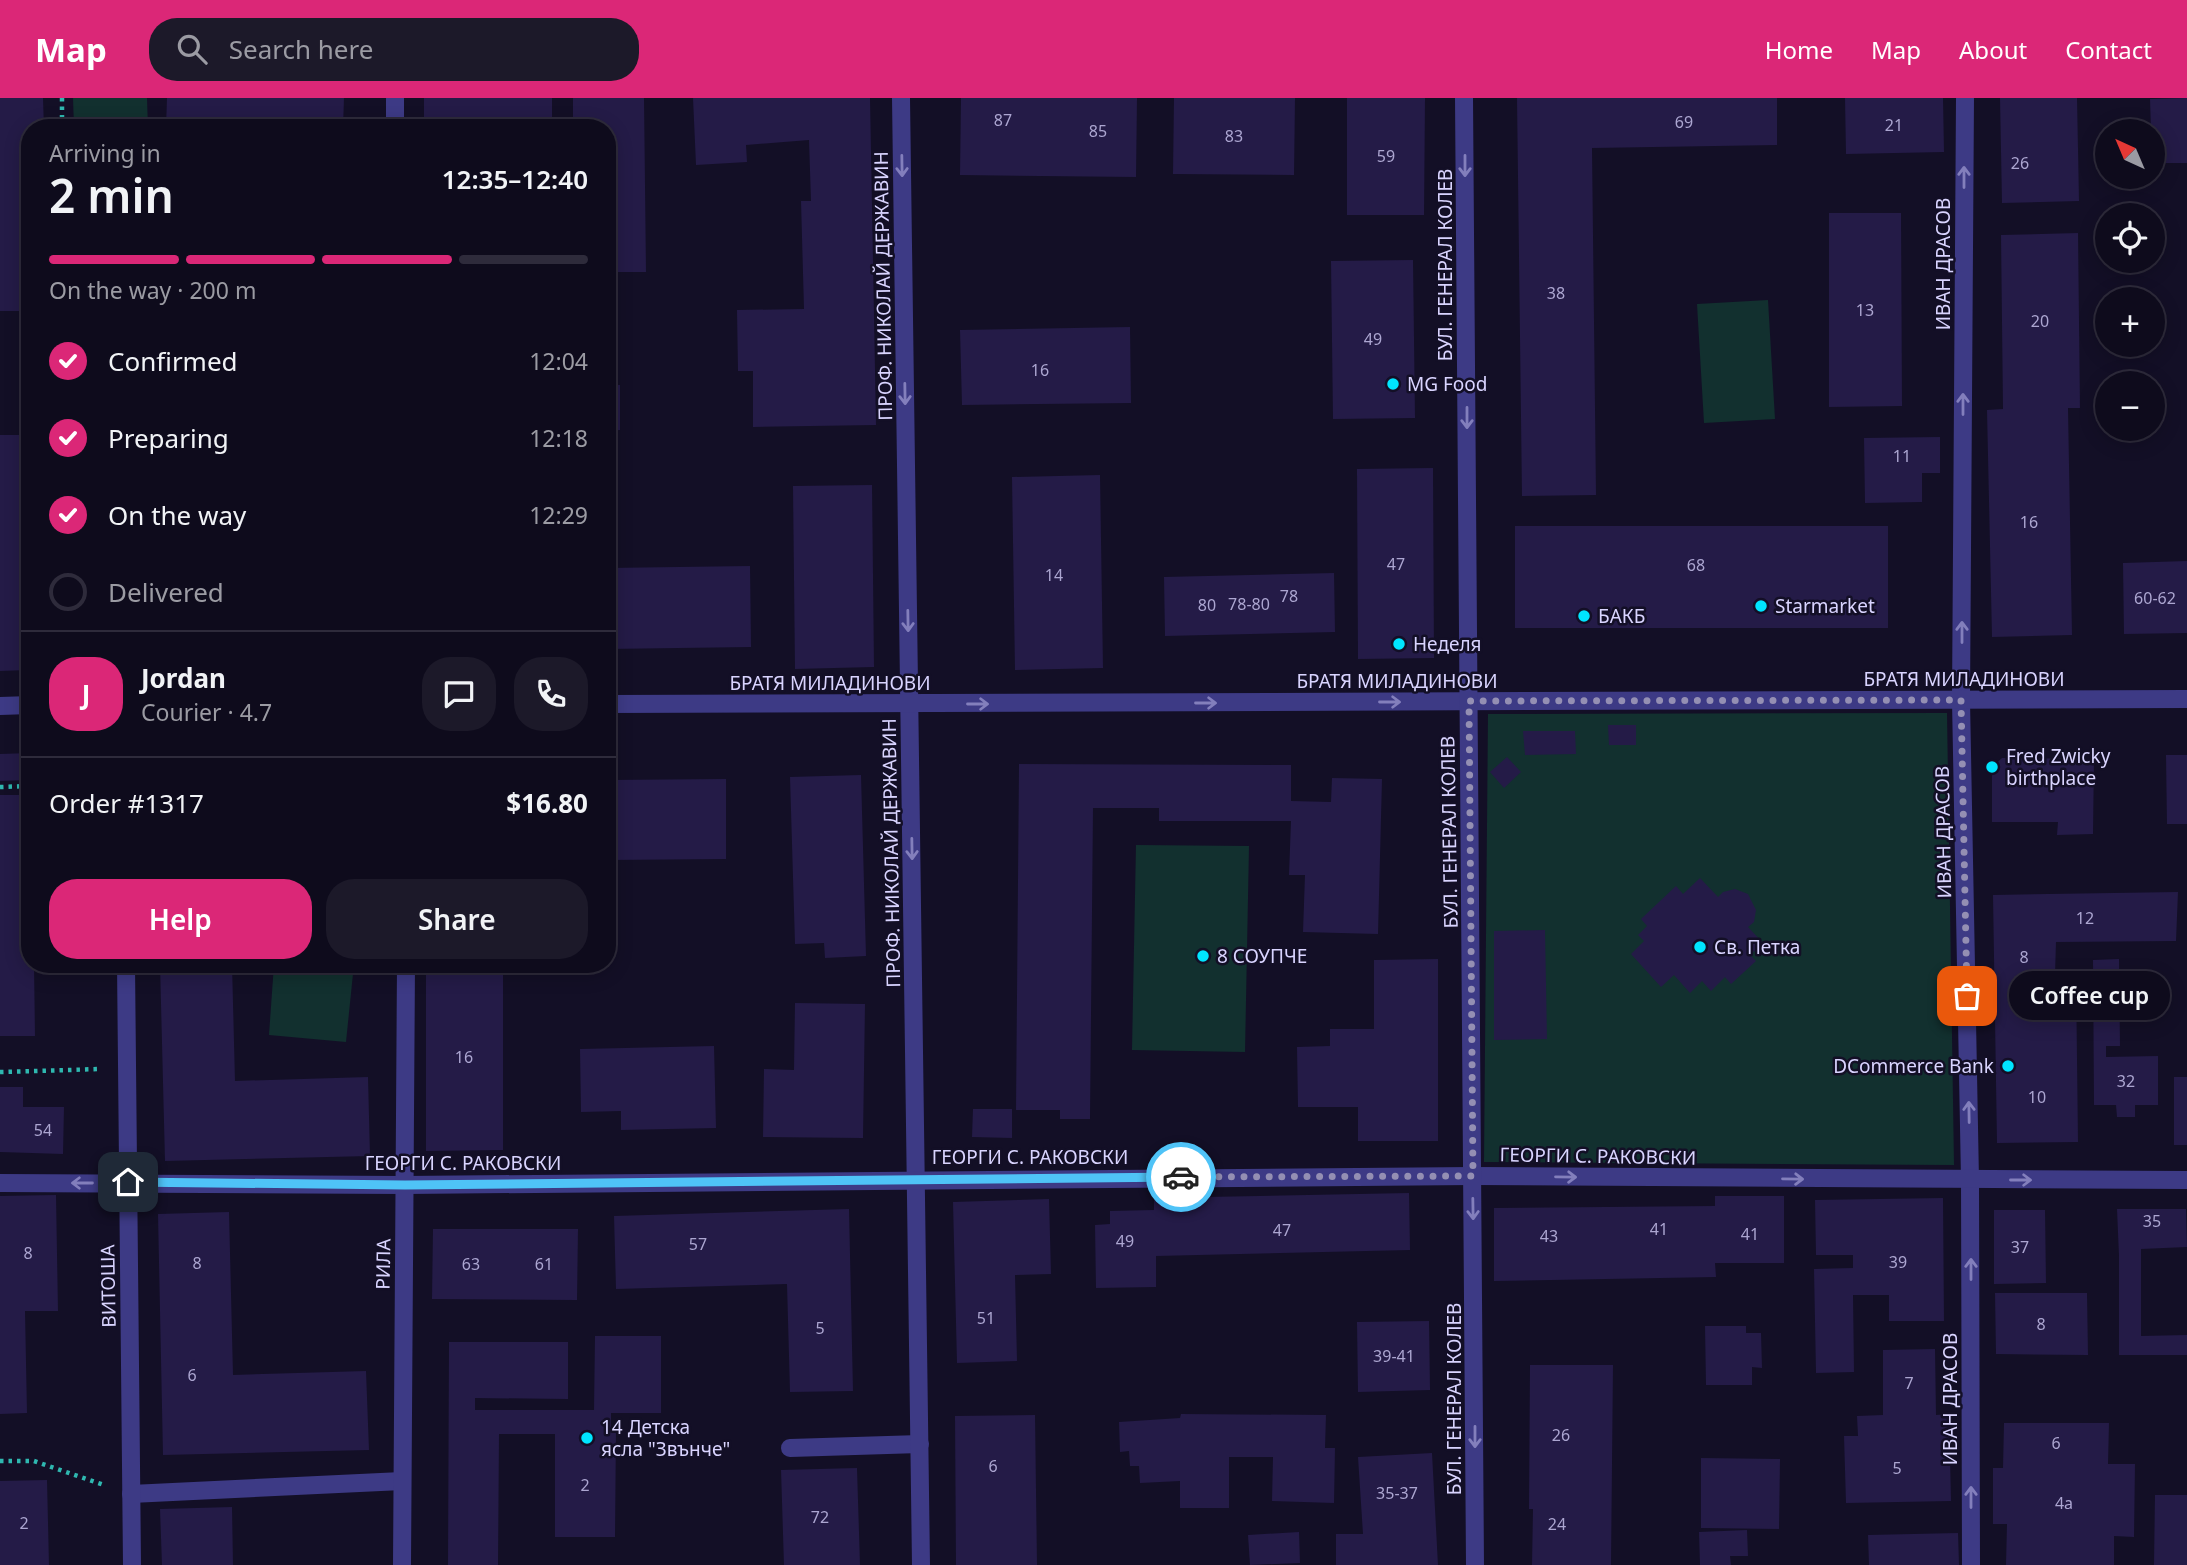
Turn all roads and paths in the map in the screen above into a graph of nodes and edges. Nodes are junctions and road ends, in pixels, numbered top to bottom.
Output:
1 (62, 98) edge
2 (395, 98) edge
3 (901, 98) edge
4 (1464, 98) edge
5 (1965, 98) edge
6 (62, 119) edge
7 (395, 119) edge
8 (2187, 699) edge
9 (1961, 700) junction
10 (1469, 701) junction
11 (616, 704) edge
12 (910, 704) junction
13 (21, 705) edge
14 (0, 706) edge
15 (21, 786) edge
16 (0, 787) edge
17 (126, 973) edge
18 (406, 973) edge
19 (127, 1069) junction
20 (0, 1072) edge
21 (1473, 1176) junction
22 (916, 1179) junction
23 (1970, 1180) junction
24 (2187, 1180) edge
25 (128, 1182) junction
26 (0, 1183) edge
27 (405, 1185) junction
28 (920, 1444) junction
29 (790, 1448) dead end
30 (0, 1461) edge
31 (402, 1481) junction
32 (131, 1494) junction
33 (132, 1565) edge
34 (402, 1565) edge
35 (921, 1565) edge
36 (1475, 1565) edge
37 (1972, 1565) edge

1 - 6 path
2 - 7 street
3 -> 12 street, ПРОФ. НИКОЛАЙ ДЕРЖАВИН
4 -> 10 street, БУЛ. ГЕНЕРАЛ КОЛЕВ
9 -> 5 street, ИВАН ДРАСОВ
8 - 9 street, БРАТЯ МИЛАДИНОВИ
9 - 10 street, БРАТЯ МИЛАДИНОВИ
23 -> 9 street, ИВАН ДРАСОВ
12 -> 10 street, БРАТЯ МИЛАДИНОВИ
10 - 21 street, БУЛ. ГЕНЕРАЛ КОЛЕВ
11 - 12 street, БРАТЯ МИЛАДИНОВИ
12 -> 22 street, ПРОФ. НИКОЛАЙ ДЕРЖАВИН
13 - 14 street
15 - 16 path
17 - 19 street, ВИТОША
18 - 27 street, РИЛА
19 - 20 path
19 - 25 street, ВИТОША
21 - 22 street, ГЕОРГИ С. РАКОВСКИ
21 -> 23 street, ГЕОРГИ С. РАКОВСКИ
21 -> 36 street, БУЛ. ГЕНЕРАЛ КОЛЕВ
22 - 27 street, ГЕОРГИ С. РАКОВСКИ
22 - 28 street, ПРОФ. НИКОЛАЙ ДЕРЖАВИН
23 -> 24 street, ГЕОРГИ С. РАКОВСКИ
37 -> 23 street, ИВАН ДРАСОВ
25 -> 26 street, ГЕОРГИ С. РАКОВСКИ
25 - 27 street, ГЕОРГИ С. РАКОВСКИ
25 - 32 street, ВИТОША
27 - 31 street, РИЛА
28 - 29 street
28 - 35 street, ПРОФ. НИКОЛАЙ ДЕРЖАВИН
30 - 32 path
31 - 32 street
31 - 34 street, РИЛА
32 - 33 street, ВИТОША

